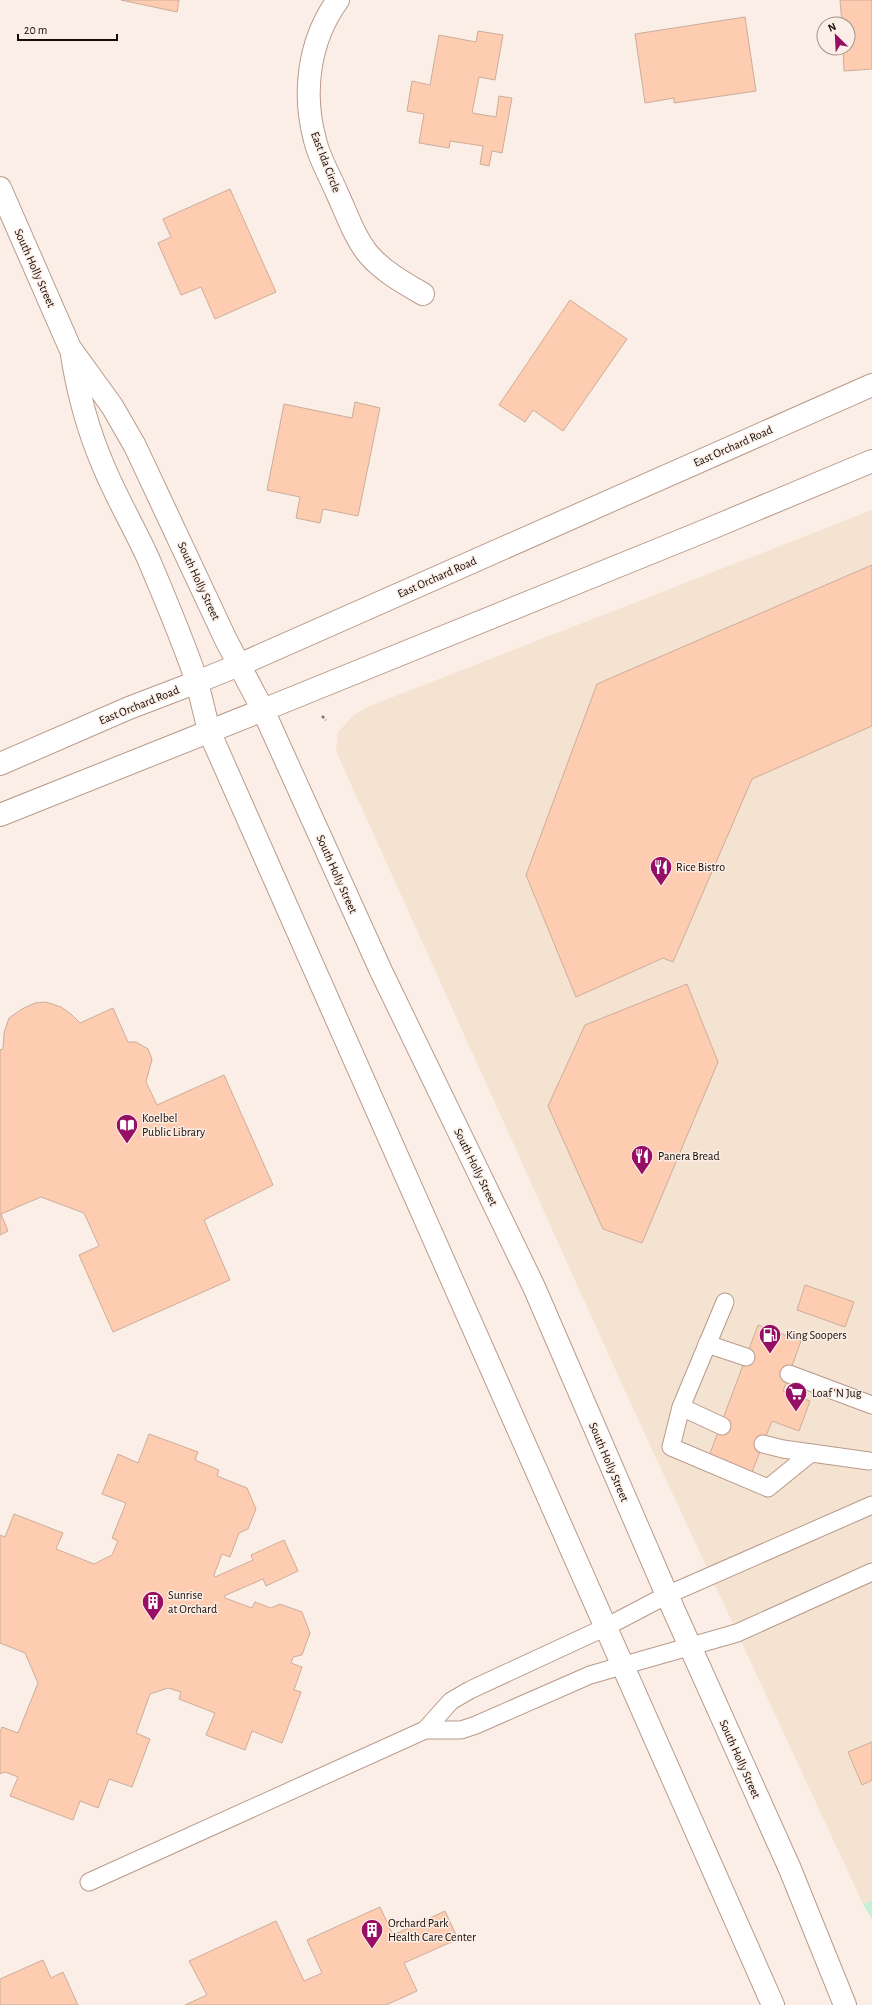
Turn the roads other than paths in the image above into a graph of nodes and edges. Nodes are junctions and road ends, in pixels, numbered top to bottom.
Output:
1 (338, 0) edge
2 (0, 188) edge
3 (423, 294) dead end
4 (70, 348) junction
5 (872, 385) edge
6 (872, 461) edge
7 (239, 665) junction
8 (197, 682) junction
9 (263, 710) junction
10 (209, 731) junction
11 (0, 764) edge
12 (0, 815) edge
13 (725, 1302) dead end
14 (707, 1344) junction
15 (746, 1357) dead end
16 (789, 1374) dead end
17 (872, 1405) edge
18 (681, 1407) junction
19 (722, 1426) dead end
20 (763, 1444) dead end
21 (811, 1453) junction
22 (869, 1461) dead end
23 (872, 1505) edge
24 (872, 1572) edge
25 (667, 1595) junction
26 (606, 1627) junction
27 (690, 1647) junction
28 (624, 1666) junction
29 (425, 1730) junction
30 (89, 1882) dead end
31 (773, 2005) edge
32 (845, 2005) edge

1 - 3 main road, East Ida Circle
2 - 4 main road, South Holly Street
4 - 7 main road, South Holly Street
4 - 8 main road, South Holly Street
5 - 7 main road, East Orchard Road
6 - 9 main road
7 - 8 main road, East Orchard Road
7 - 9 main road, South Holly Street
8 - 10 main road, South Holly Street
8 - 11 main road, East Orchard Road
9 - 10 main road
9 - 25 main road, South Holly Street
10 - 12 main road
10 - 26 main road, South Holly Street
13 - 14 lane
14 - 15 lane
14 - 18 lane
16 - 17 lane
18 - 19 lane
18 - 21 lane
20 - 21 lane
21 - 22 lane
23 - 25 lane
24 - 27 lane
25 - 26 lane
25 - 27 main road, South Holly Street
26 - 28 main road, South Holly Street
26 - 29 lane
27 - 28 lane
27 - 32 main road, South Holly Street
28 - 29 lane
28 - 31 main road, South Holly Street
29 - 30 lane

